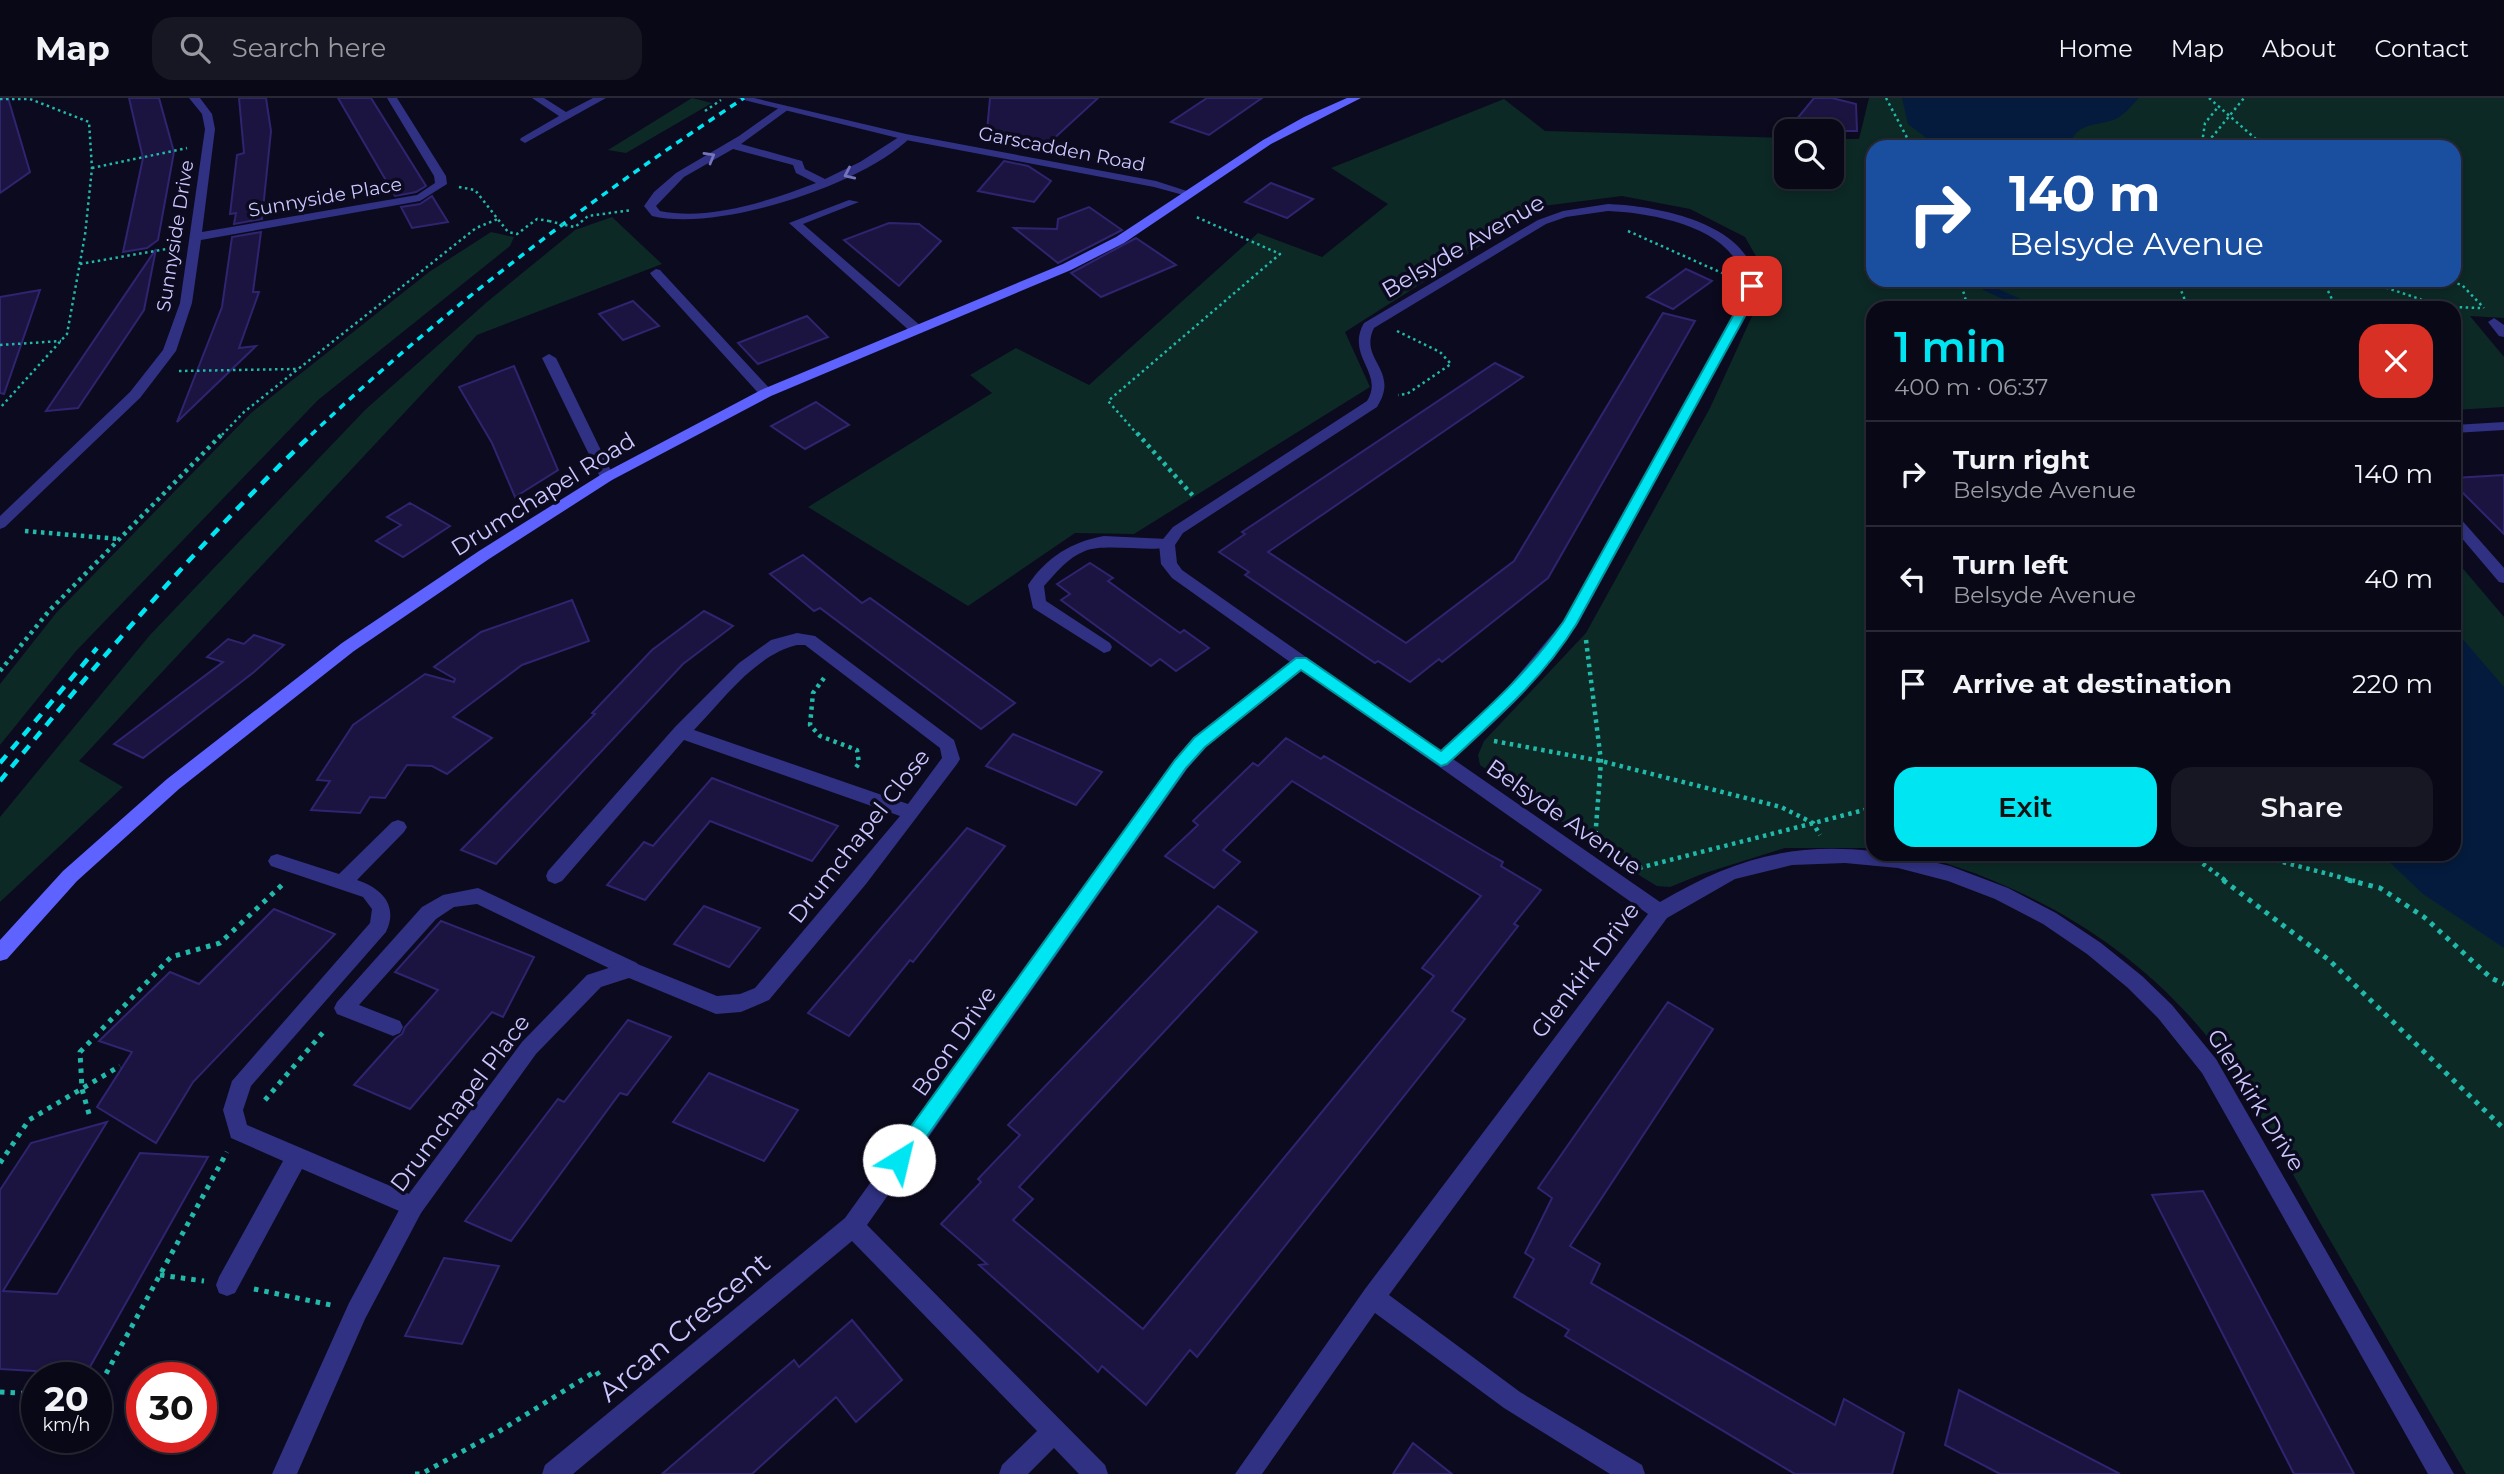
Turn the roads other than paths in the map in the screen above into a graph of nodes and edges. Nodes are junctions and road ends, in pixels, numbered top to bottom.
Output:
1 (194, 98) edge
2 (392, 98) edge
3 (537, 98) edge
4 (601, 98) edge
5 (741, 98) edge
6 (1356, 98) edge
7 (784, 109) junction
8 (566, 116) junction
9 (906, 137) junction
10 (525, 140) dead end
11 (732, 144) junction
12 (825, 184) junction
13 (1187, 193) junction
14 (853, 202) dead end
15 (195, 240) junction
16 (656, 273) dead end
17 (2494, 322) road end
18 (917, 330) junction
19 (2504, 333) edge
20 (549, 358) dead end
21 (766, 393) junction
22 (2504, 426) edge
23 (2461, 429) edge
24 (607, 477) junction
25 (0, 524) edge
26 (2461, 528) edge
27 (1167, 544) junction
28 (2504, 578) edge
29 (1104, 647) dead end
30 (1301, 662) junction
31 (681, 732) junction
32 (1441, 760) junction
33 (912, 813) junction
34 (398, 827) dead end
35 (1866, 859) edge
36 (277, 861) dead end
37 (1880, 861) edge
38 (555, 876) dead end
39 (342, 883) junction
40 (1660, 912) junction
41 (0, 953) edge
42 (631, 969) junction
43 (393, 1027) dead end
44 (298, 1155) junction
45 (413, 1206) junction
46 (853, 1226) junction
47 (227, 1285) road end
48 (1373, 1297) junction
49 (1053, 1432) junction
50 (284, 1474) edge
51 (554, 1474) edge
52 (1011, 1474) edge
53 (1096, 1474) edge
54 (1247, 1474) edge
55 (1633, 1474) edge
56 (2442, 1474) edge

1 - 15 street, Sunnyside Drive
2 - 15 street, Sunnyside Place
3 - 8 street
4 - 8 street
5 - 7 street, Garscadden Road
6 - 13 street
7 - 9 street, Garscadden Road
7 - 11 street
8 - 10 street
9 -> 12 street
9 - 13 street, Garscadden Road
11 - 12 street
12 -> 11 street
13 - 18 street, Drumchapel Road
14 - 18 street
15 - 25 street, Sunnyside Drive
16 - 21 street
17 - 19 street
18 - 21 street, Drumchapel Road
20 - 24 street
21 - 24 street, Drumchapel Road
22 - 23 street
24 - 41 street, Drumchapel Road
26 - 28 street
27 - 29 street
27 - 30 street, Belsyde Avenue
27 - 32 street, Belsyde Avenue
30 - 32 street, Belsyde Avenue
30 - 46 street, Boon Drive
31 - 33 street
31 - 33 street, Drumchapel Close
31 - 38 street, Drumchapel Close
32 - 40 street, Belsyde Avenue
33 - 42 street, Drumchapel Close
34 - 39 street
35 - 40 street, Glenkirk Drive
36 - 39 street
37 - 56 street, Glenkirk Drive
39 - 44 street
40 - 48 street, Glenkirk Drive
42 - 43 street
42 - 45 street, Drumchapel Place
44 - 45 street
44 - 47 street
45 - 50 street, Drumchapel Place
46 - 49 street
46 - 51 street, Arcan Crescent
48 - 54 street, Glenkirk Drive
48 - 55 street
49 - 52 street
49 - 53 street

